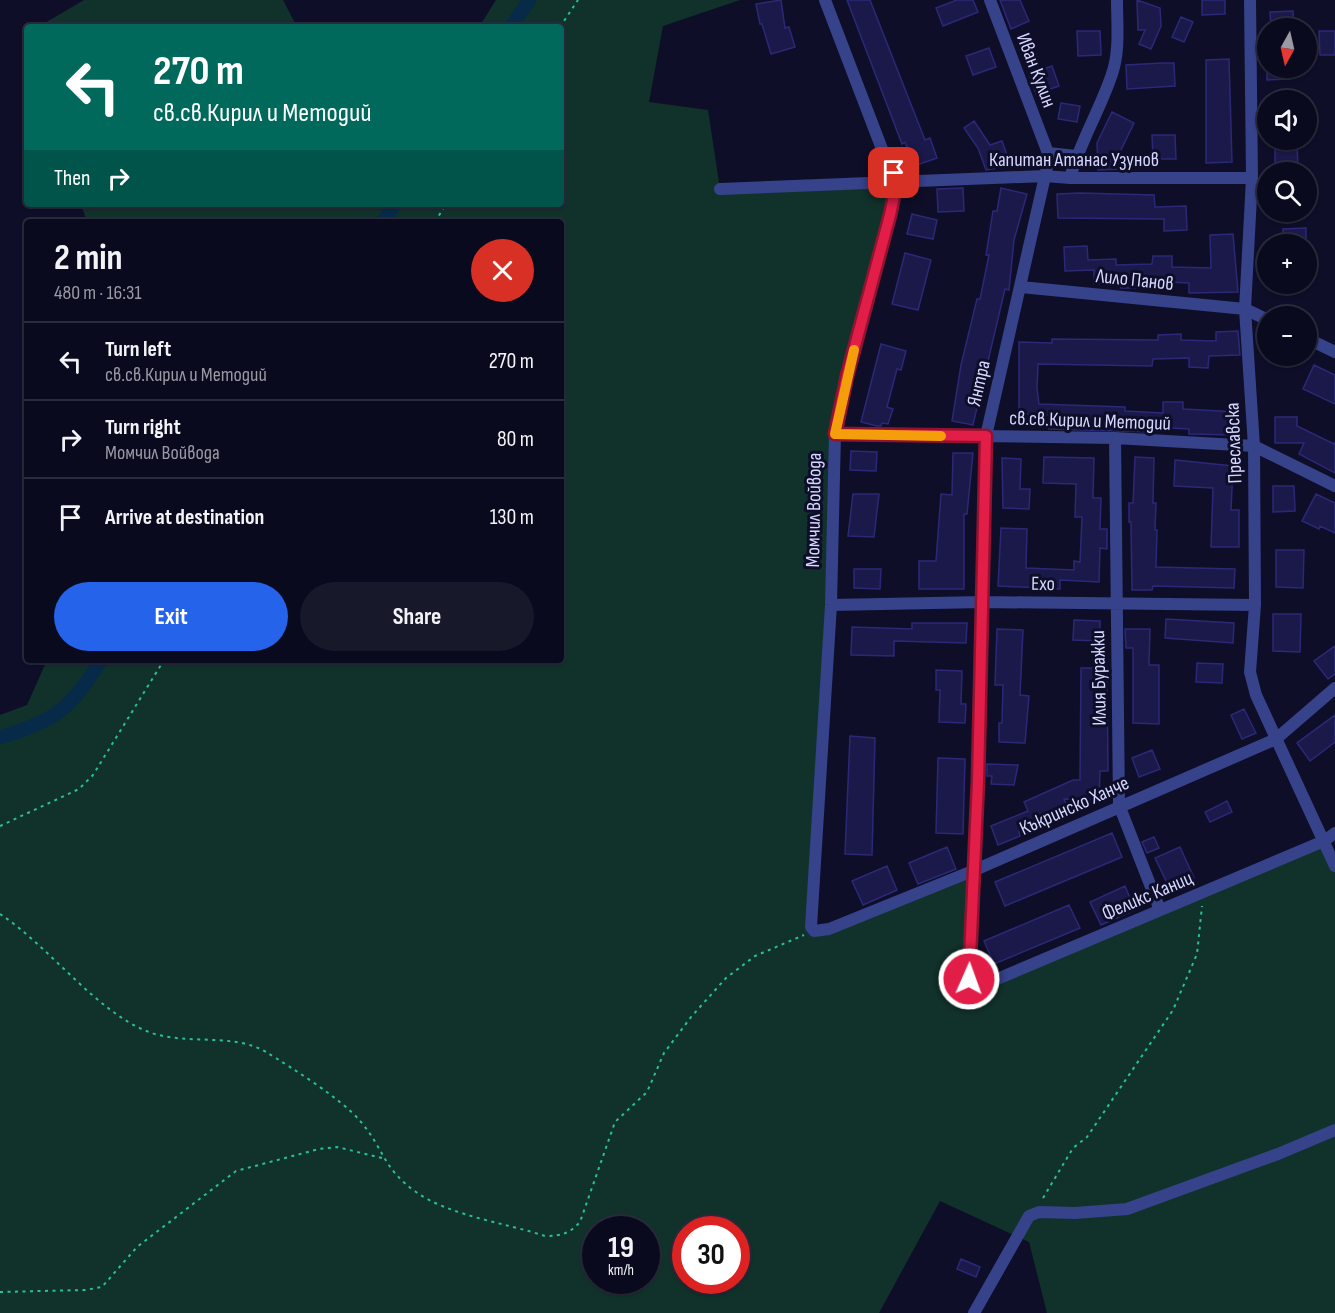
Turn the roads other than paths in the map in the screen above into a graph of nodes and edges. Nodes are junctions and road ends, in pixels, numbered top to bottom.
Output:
1 (825, 0) edge
2 (990, 0) edge
3 (1117, 0) edge
4 (1250, 0) edge
5 (1048, 153) junction
6 (1076, 156) junction
7 (1045, 176) junction
8 (1070, 178) junction
9 (1252, 178) junction
10 (896, 183) junction
11 (720, 189) dead end
12 (1021, 287) junction
13 (1245, 309) junction
14 (1257, 315) edge
15 (1317, 343) edge
16 (1335, 352) edge
17 (835, 434) junction
18 (986, 436) junction
19 (1115, 438) junction
20 (1254, 446) junction
21 (1335, 486) edge
22 (984, 602) junction
23 (1116, 604) junction
24 (831, 605) junction
25 (1255, 605) junction
26 (1335, 688) edge
27 (1276, 739) junction
28 (1119, 805) junction
29 (1335, 833) edge
30 (1324, 841) junction
31 (1335, 866) edge
32 (975, 870) junction
33 (1160, 910) junction
34 (814, 931) joint
35 (972, 984) joint
36 (1335, 1130) edge
37 (974, 1313) edge

1 - 10 street
2 - 5 street, Иван Кулин
3 - 6 street
4 - 9 street, Преславска
5 - 6 street
5 - 7 street, Янтра
6 - 8 street
7 - 8 street, Капитан Атанас Узунов
7 - 10 street, Капитан Атанас Узунов
7 - 12 street, Янтра
8 - 9 street, Капитан Атанас Узунов
9 - 13 street, Преславска
10 - 11 street, Капитан Атанас Узунов
10 - 17 street, Момчил Войвода
12 - 13 street, Лило Панов
12 - 18 street, Янтра
13 - 14 street, Лило Панов
13 - 20 street, Преславска
15 - 16 street
17 - 18 street, св.св.Кирил и Методий
17 - 24 street, Момчил Войвода
18 - 19 street, св.св.Кирил и Методий
18 - 22 street, Янтра
19 - 20 street, св.св.Кирил и Методий
19 - 23 street, Илия Буражки
20 - 21 street, св.св.Кирил и Методий
20 - 25 street, Преславска
22 - 23 street, Ехо
22 - 24 street, Ехо
22 - 32 street, Янтра
23 - 25 street, Ехо
23 - 28 street, Илия Буражки
24 - 34 street, Момчил Войвода
25 - 27 street, Преславска
26 - 27 street, Къкринско Ханче
27 - 28 street, Къкринско Ханче
27 - 30 street, Преславска
28 - 32 street, Къкринско Ханче
28 - 33 street, Илия Буражки
29 - 30 street, Феликс Каниц
30 - 31 street, Преславска
30 - 33 street, Феликс Каниц
32 - 34 street, Къкринско Ханче
32 - 35 street, Янтра
33 - 35 street, Феликс Каниц
36 - 37 street

